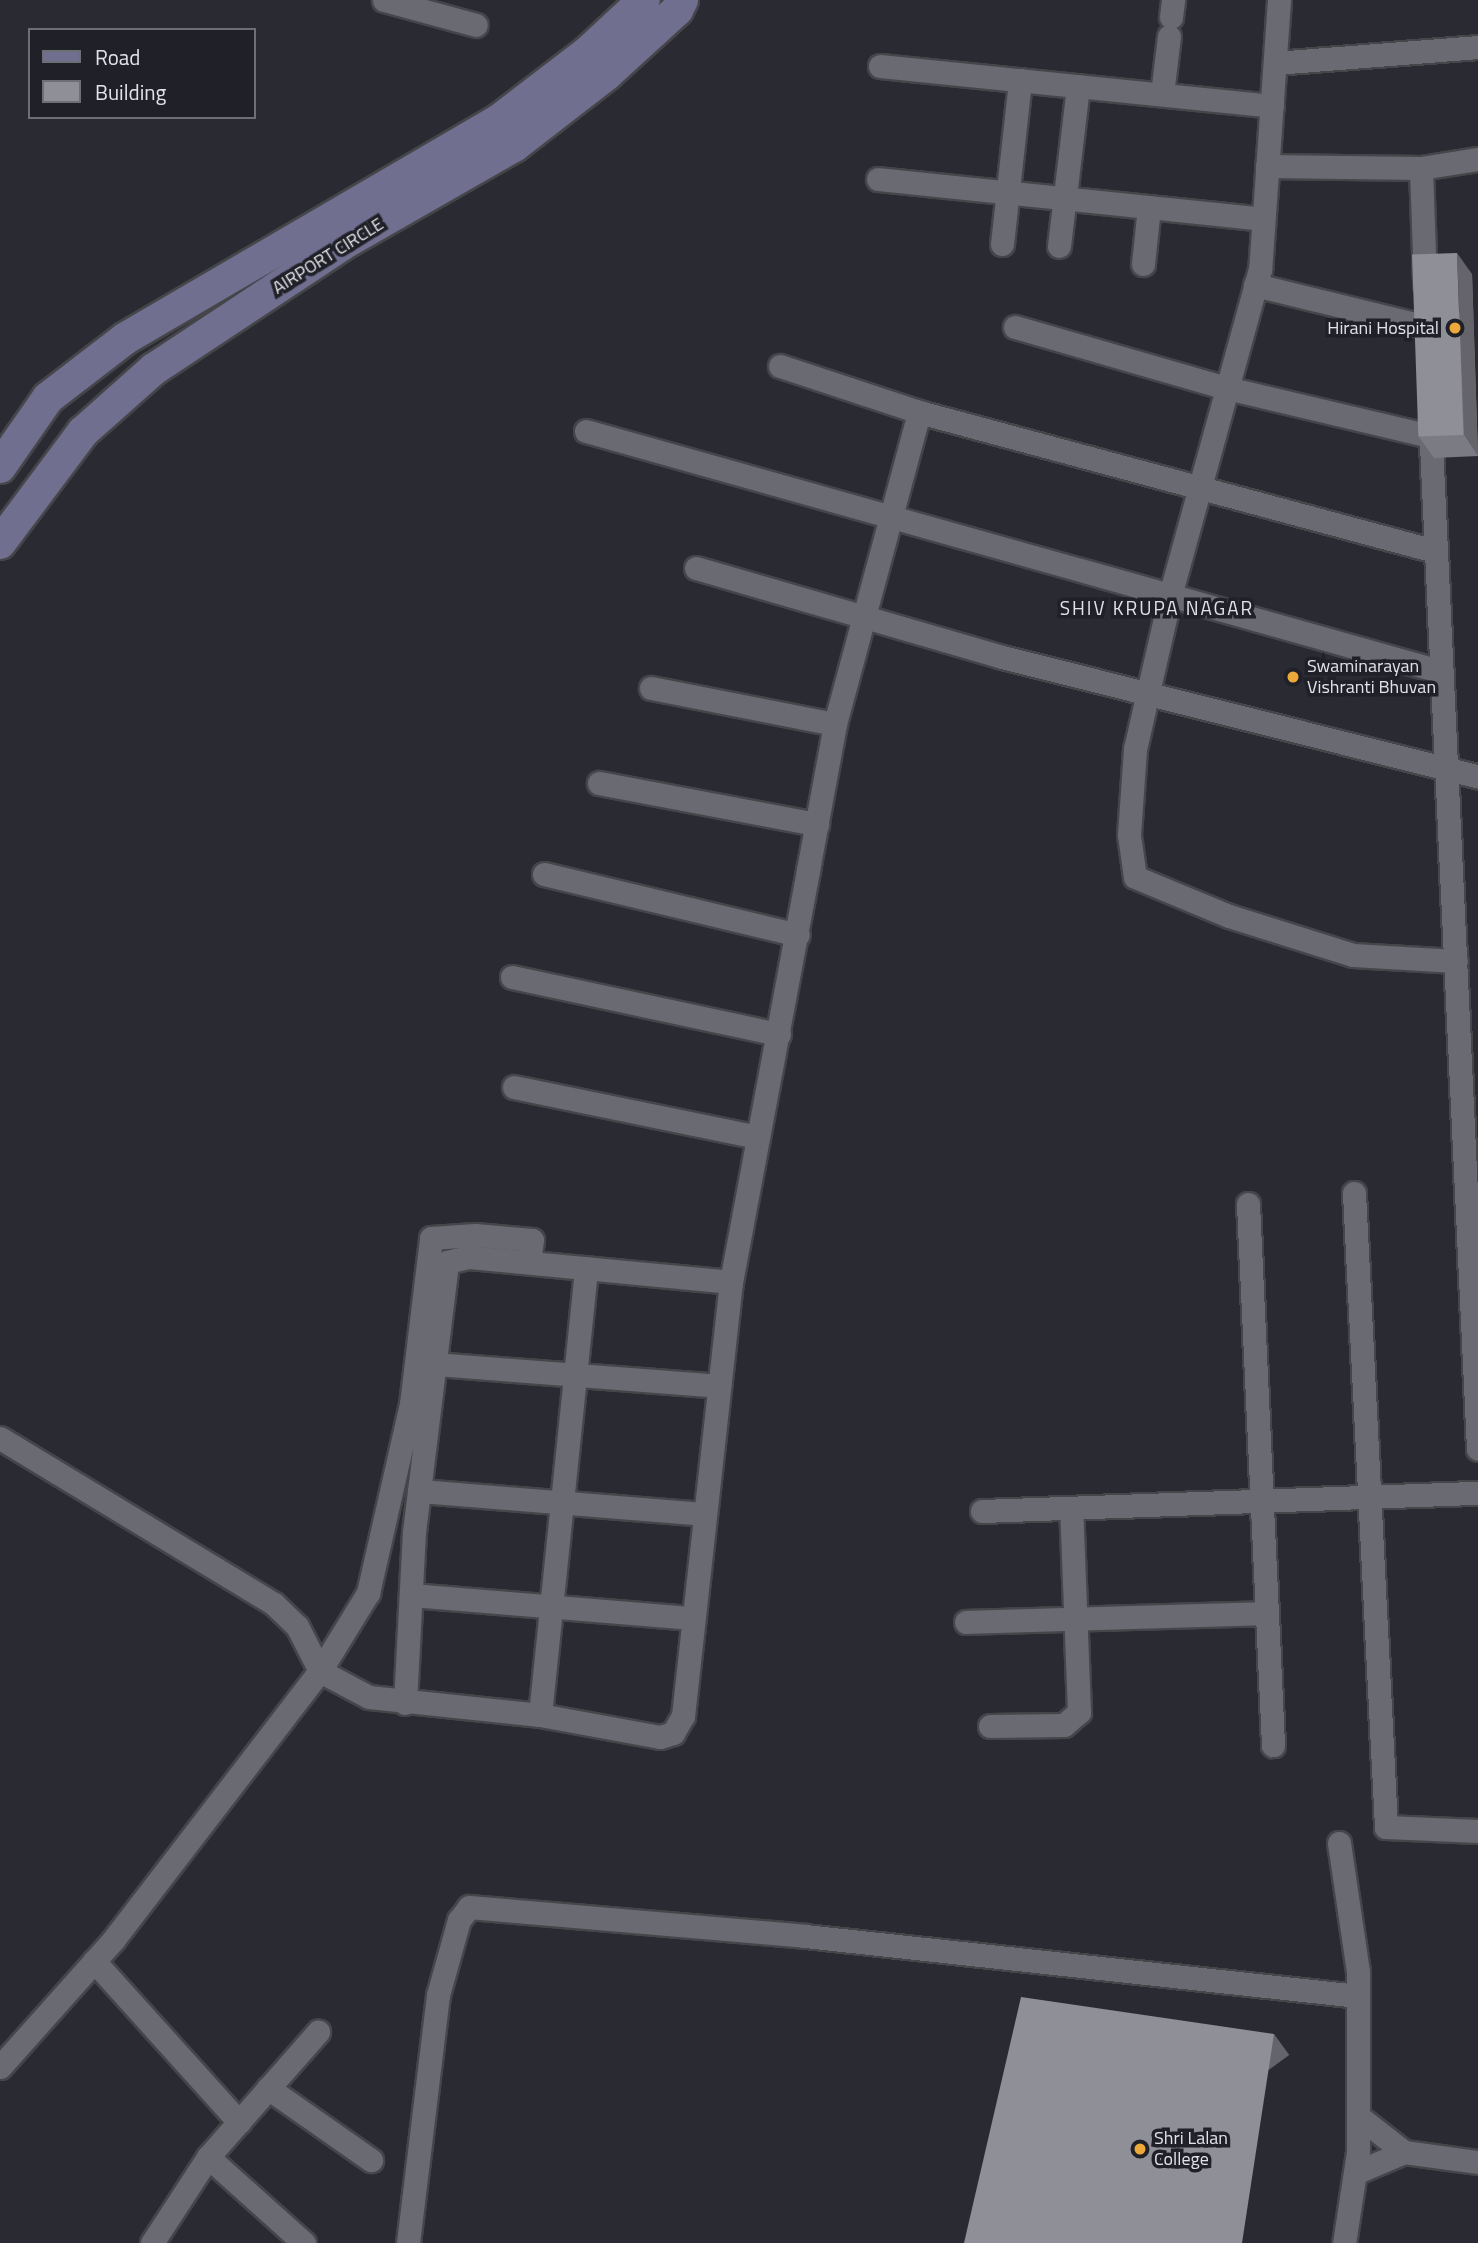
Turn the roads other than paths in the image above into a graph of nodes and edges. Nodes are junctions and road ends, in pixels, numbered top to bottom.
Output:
1 (384, 0) edge
2 (644, 0) edge
3 (682, 0) edge
4 (1279, 0) edge
5 (1171, 18) edge
6 (476, 25) dead end
7 (1478, 47) edge
8 (1275, 63) junction
9 (880, 66) dead end
10 (1020, 80) junction
11 (1078, 86) junction
12 (1162, 94) junction
13 (1272, 106) junction
14 (1478, 159) edge
15 (1267, 166) junction
16 (1421, 168) junction
17 (878, 179) dead end
18 (1007, 192) junction
19 (1065, 198) junction
20 (1149, 207) junction
21 (1263, 219) junction
22 (1002, 244) dead end
23 (1059, 246) dead end
24 (1143, 264) dead end
25 (1255, 285) junction
26 (1015, 327) dead end
27 (1426, 327) junction
28 (1427, 354) edge
29 (780, 366) dead end
30 (1227, 388) junction
31 (1429, 395) edge
32 (919, 412) junction
33 (586, 431) dead end
34 (1430, 436) junction
35 (0, 467) edge
36 (1200, 486) junction
37 (891, 515) junction
38 (0, 542) edge
39 (1435, 551) junction
40 (696, 568) dead end
41 (1171, 592) junction
42 (865, 615) junction
43 (1439, 671) junction
44 (651, 688) dead end
45 (1149, 695) junction
46 (835, 724) junction
47 (1445, 772) junction
48 (1478, 777) edge
49 (599, 783) dead end
50 (817, 824) junction
51 (544, 874) dead end
52 (797, 935) junction
53 (1456, 961) junction
54 (512, 977) dead end
55 (779, 1034) junction
56 (514, 1087) dead end
57 (758, 1137) junction
58 (1354, 1193) dead end
59 (1248, 1204) dead end
60 (529, 1262) junction
61 (586, 1268) junction
62 (731, 1282) junction
63 (435, 1364) junction
64 (575, 1375) junction
65 (719, 1386) junction
66 (0, 1438) edge
67 (1478, 1449) edge
68 (419, 1490) junction
69 (1478, 1493) edge
70 (1370, 1497) junction
71 (1260, 1501) junction
72 (562, 1503) junction
73 (1071, 1508) junction
74 (982, 1511) dead end
75 (705, 1514) junction
76 (411, 1595) junction
77 (551, 1607) junction
78 (1266, 1613) junction
79 (693, 1618) junction
80 (1073, 1619) junction
81 (966, 1622) dead end
82 (320, 1671) junction
83 (405, 1703) junction
84 (540, 1716) junction
85 (990, 1726) dead end
86 (1273, 1745) dead end
87 (1478, 1831) edge
88 (1339, 1843) dead end
89 (94, 1961) junction
90 (1358, 1996) junction
91 (318, 2032) dead end
92 (0, 2067) edge
93 (268, 2088) junction
94 (1358, 2116) junction
95 (239, 2122) junction
96 (1404, 2152) junction
97 (208, 2157) junction
98 (371, 2160) dead end
99 (1478, 2162) edge
100 (1355, 2173) junction
101 (162, 2239) edge
102 (304, 2243) edge
103 (408, 2243) edge
104 (1344, 2243) edge

1 - 6 street
2 - 35 main road, AIRPORT CIRCLE
3 - 38 main road, AIRPORT CIRCLE
4 - 8 street
5 - 12 street
7 - 8 street
8 - 13 street
9 - 10 street
10 - 11 street
10 - 18 street
11 - 12 street
11 - 19 street
12 - 13 street
13 - 15 street
14 - 16 street
15 - 16 street
15 - 21 street
16 - 27 street
17 - 18 street
18 - 19 street
18 - 22 street
19 - 20 street
19 - 23 street
20 - 21 street
20 - 24 street
21 - 25 street
25 - 27 street
25 - 30 street
26 - 30 street
27 - 28 street
29 - 32 street
30 - 34 street
30 - 36 street
31 - 34 street
32 - 36 street
32 - 37 street
33 - 37 street
34 - 39 street
36 - 39 street
36 - 41 street
37 - 41 street
37 - 42 street
39 - 43 street
40 - 42 street
41 - 43 street
41 - 45 street
42 - 45 street
42 - 46 street
43 - 47 street
44 - 46 street
45 - 47 street
45 - 53 street
46 - 50 street
47 - 48 street
47 - 53 street
49 - 50 street
50 - 52 street
51 - 52 street
52 - 55 street
53 - 67 street
54 - 55 street
55 - 57 street
56 - 57 street
57 - 62 street
58 - 70 street
59 - 71 street
60 - 61 street
60 - 63 street
60 - 82 street
61 - 62 street
61 - 64 street
62 - 65 street
63 - 64 street
63 - 68 street
64 - 65 street
64 - 72 street
65 - 75 street
66 - 82 street
68 - 72 street
68 - 76 street
69 - 70 street
70 - 71 street
70 - 87 street
71 - 73 street
71 - 78 street
72 - 75 street
72 - 77 street
73 - 74 street
73 - 80 street
75 - 79 street
76 - 77 street
76 - 83 street
77 - 79 street
77 - 84 street
78 - 80 street
78 - 86 street
79 - 84 street
80 - 81 street
80 - 85 street
82 - 83 street
82 - 89 street
83 - 84 street
88 - 90 street
89 - 92 street
89 - 95 street
90 - 94 street
90 - 103 street
91 - 93 street
93 - 95 street
93 - 98 street
94 - 96 street
94 - 100 street
95 - 97 street
96 - 99 street
96 - 100 street
97 - 101 street
97 - 102 street
100 - 104 street

